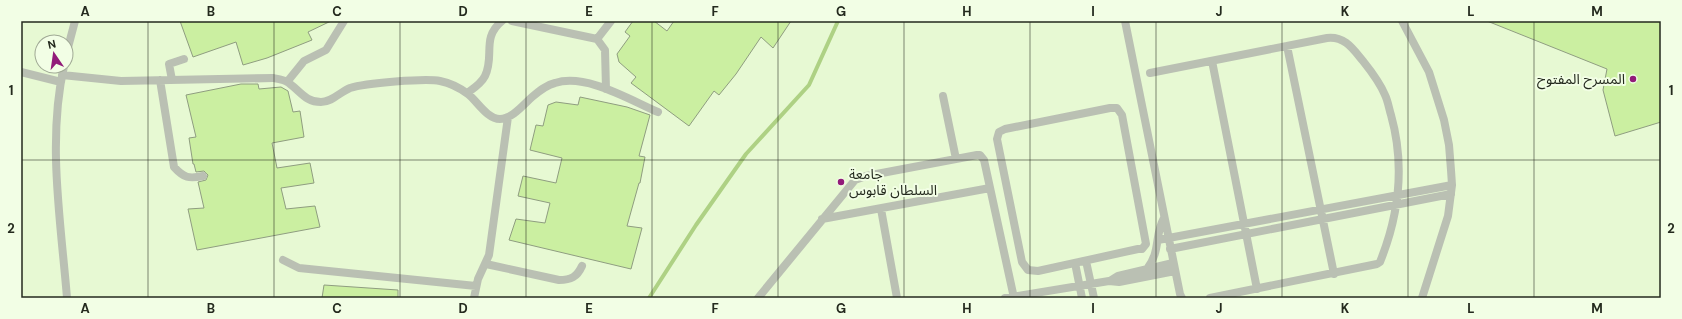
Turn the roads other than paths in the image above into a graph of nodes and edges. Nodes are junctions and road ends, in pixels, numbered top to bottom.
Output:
1 (75, 21) edge
2 (344, 21) edge
3 (502, 21) edge
4 (512, 21) edge
5 (611, 21) edge
6 (1125, 21) edge
7 (1402, 21) edge
8 (72, 34) edge
9 (597, 39) junction
10 (1288, 46) junction
11 (184, 59) dead end
12 (1212, 61) junction
13 (21, 72) edge
14 (1150, 73) dead end
15 (62, 74) edge
16 (61, 79) junction
17 (160, 80) junction
18 (172, 80) junction
19 (286, 82) junction
20 (606, 89) junction
21 (466, 93) junction
22 (942, 96) dead end
23 (658, 112) dead end
24 (508, 117) junction
25 (956, 159) junction
26 (203, 176) dead end
27 (1452, 184) junction
28 (990, 188) junction
29 (1451, 194) junction
30 (1398, 195) junction
31 (1397, 205) junction
32 (881, 209) junction
33 (1321, 209) junction
34 (1164, 218) junction
35 (822, 219) junction
36 (1323, 220) junction
37 (1244, 224) junction
38 (1246, 234) junction
39 (1168, 238) junction
40 (1158, 240) junction
41 (1170, 249) junction
42 (283, 260) dead end
43 (1086, 261) junction
44 (1075, 263) junction
45 (486, 264) junction
46 (582, 266) dead end
47 (1174, 267) junction
48 (1147, 269) junction
49 (1334, 274) junction
50 (1109, 281) junction
51 (1091, 285) junction
52 (476, 286) junction
53 (1079, 287) junction
54 (1257, 289) junction
55 (1014, 297) edge
56 (67, 298) edge
57 (474, 298) edge
58 (758, 298) edge
59 (897, 298) edge
60 (1004, 298) edge
61 (1082, 298) edge
62 (1094, 298) edge
63 (1182, 298) edge
64 (1210, 298) edge
65 (1422, 298) edge

1 - 8 lane
2 - 19 lane
3 - 21 lane
4 - 9 lane
5 - 9 lane
6 - 34 lane
7 - 27 lane
9 - 20 lane
10 - 12 lane
10 - 30 lane
10 - 33 lane
11 - 18 lane
12 - 14 lane
12 - 37 lane
13 - 16 lane
15 - 16 lane
16 - 17 lane
16 - 56 lane
17 - 18 lane
17 - 26 lane
18 - 19 lane
19 - 21 lane
20 - 23 lane
20 - 24 lane
21 - 24 lane
22 - 25 lane
24 - 45 lane
25 - 28 lane
25 - 35 lane
27 - 29 lane
27 - 30 lane
28 - 32 lane
28 - 55 lane
29 - 31 lane
29 - 65 lane
30 - 31 lane
30 - 33 lane
31 - 36 lane
31 - 49 lane
32 - 35 lane
32 - 59 lane
33 - 36 lane
33 - 37 lane
34 - 39 lane
34 - 40 lane
35 - 58 lane
36 - 38 lane
36 - 49 lane
37 - 38 lane
37 - 39 lane
38 - 41 lane
38 - 54 lane
39 - 40 lane
39 - 41 lane
40 - 48 lane
41 - 47 lane
42 - 52 lane
43 - 44 lane
43 - 44 lane
43 - 51 lane
44 - 53 lane
45 - 46 lane
45 - 52 lane
47 - 48 lane
47 - 50 lane
47 - 63 lane
48 - 50 lane
49 - 54 lane
50 - 51 lane
51 - 53 lane
51 - 62 lane
52 - 57 lane
53 - 55 lane
53 - 61 lane
54 - 64 lane
55 - 60 lane

